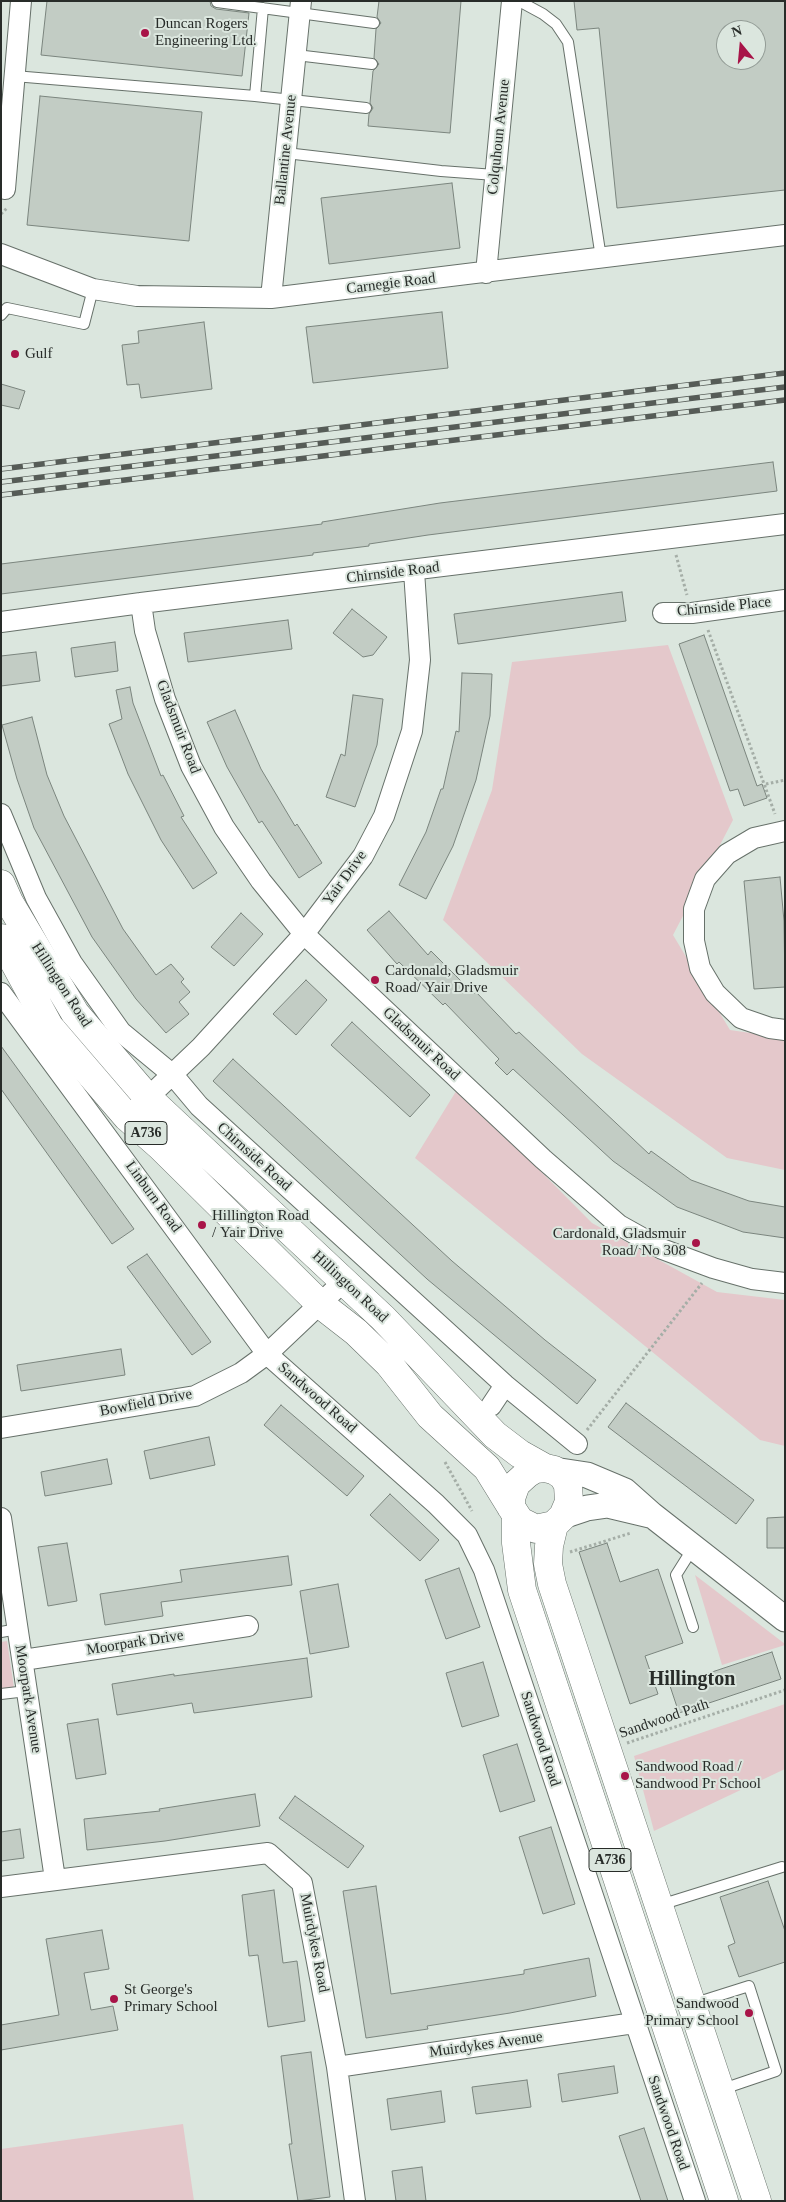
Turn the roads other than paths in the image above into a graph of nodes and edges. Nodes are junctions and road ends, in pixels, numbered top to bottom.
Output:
1 (21, 1) edge
2 (512, 1) edge
3 (520, 1) edge
4 (218, 2) dead end
5 (300, 7) edge
6 (263, 8) junction
7 (374, 23) dead end
8 (296, 55) junction
9 (372, 64) dead end
10 (14, 76) junction
11 (255, 96) junction
12 (292, 99) junction
13 (366, 108) dead end
14 (286, 153) junction
15 (495, 175) junction
16 (5, 189) dead end
17 (785, 235) edge
18 (1, 254) edge
19 (601, 258) junction
20 (486, 274) junction
21 (93, 289) junction
22 (271, 298) junction
23 (1, 315) edge
24 (785, 524) edge
25 (414, 571) junction
26 (785, 600) edge
27 (141, 603) junction
28 (664, 613) dead end
29 (1, 622) edge
30 (1, 814) edge
31 (783, 831) edge
32 (1, 884) edge
33 (304, 934) junction
34 (1, 938) edge
35 (1, 993) edge
36 (785, 1030) edge
37 (173, 1075) junction
38 (148, 1098) junction
39 (127, 1117) junction
40 (343, 1282) junction
41 (785, 1283) edge
42 (320, 1304) junction
43 (266, 1354) junction
44 (505, 1385) junction
45 (490, 1406) dead end
46 (1, 1428) edge
47 (577, 1444) road end
48 (550, 1469) junction
49 (513, 1511) junction
50 (652, 1516) junction
51 (1, 1518) edge
52 (558, 1520) junction
53 (693, 1548) junction
54 (782, 1611) edge
55 (248, 1626) dead end
56 (693, 1627) dead end
57 (10, 1631) edge
58 (23, 1660) junction
59 (27, 1690) junction
60 (1, 1694) edge
61 (782, 1867) dead end
62 (56, 1879) junction
63 (1, 1887) edge
64 (659, 1906) junction
65 (691, 2004) junction
66 (634, 2022) junction
67 (337, 2067) junction
68 (719, 2090) junction
69 (355, 2201) edge
70 (695, 2201) edge
71 (724, 2201) edge
72 (756, 2201) edge

1 - 10 street
2 - 15 street, Colquhoun Avenue
3 - 19 lane
4 - 6 lane
5 - 6 lane
5 - 7 lane
5 - 8 street, Ballantine Avenue
6 - 11 lane
8 - 9 lane
8 - 12 street, Ballantine Avenue
10 - 11 lane
10 - 16 street
11 - 12 lane
12 - 13 lane
12 - 14 street, Ballantine Avenue
14 - 15 lane
14 - 22 street, Ballantine Avenue
15 - 20 street, Colquhoun Avenue
17 - 19 street, Carnegie Road
18 - 21 street, Carnegie Road
19 - 20 street, Carnegie Road
20 - 22 street, Carnegie Road
21 - 22 street, Carnegie Road
21 - 23 lane
24 - 25 street, Chirnside Road
25 - 27 street, Chirnside Road
25 - 33 street, Yair Drive
26 - 28 street, Chirnside Place
27 - 29 street, Chirnside Road
27 - 33 street, Gladsmuir Road
30 - 37 street, Chirnside Road
31 - 36 street
32 - 38 main road, Hillington Road / A736
33 - 37 street, Yair Drive
33 - 41 street, Gladsmuir Road
34 - 39 main road, Hillington Road / A736
35 - 43 street, Linburn Road
37 - 38 street, Yair Drive
37 - 44 street, Chirnside Road
38 - 39 street, Yair Drive
38 - 40 main road, Hillington Road / A736
39 - 42 main road, Hillington Road / A736
40 - 42 street, Bowfield Drive
40 - 48 main road, Hillington Road / A736
42 - 43 street, Bowfield Drive
42 - 49 main road, Hillington Road / A736
43 - 46 street, Bowfield Drive
43 - 66 street, Sandwood Road
44 - 45 street
44 - 47 street, Chirnside Road
48 - 49 main road
48 - 50 street
48 - 52 main road
49 - 52 main road
49 - 71 main road, Sandwood Road / A736
50 - 52 street
50 - 53 street
51 - 57 street, Moorpark Avenue
52 - 64 main road, A736
53 - 54 street
53 - 56 lane
55 - 58 street, Moorpark Drive
57 - 58 street, Moorpark Avenue
58 - 59 street, Moorpark Avenue
59 - 60 lane
59 - 62 street, Moorpark Avenue
61 - 64 lane
62 - 63 street, Muirdykes Road
62 - 67 street, Muirdykes Road
64 - 65 main road, A736
65 - 68 main road, A736
65 - 68 lane
66 - 67 street, Muirdykes Avenue
66 - 70 street, Sandwood Road
67 - 69 street, Muirdykes Road
68 - 72 main road, A736

